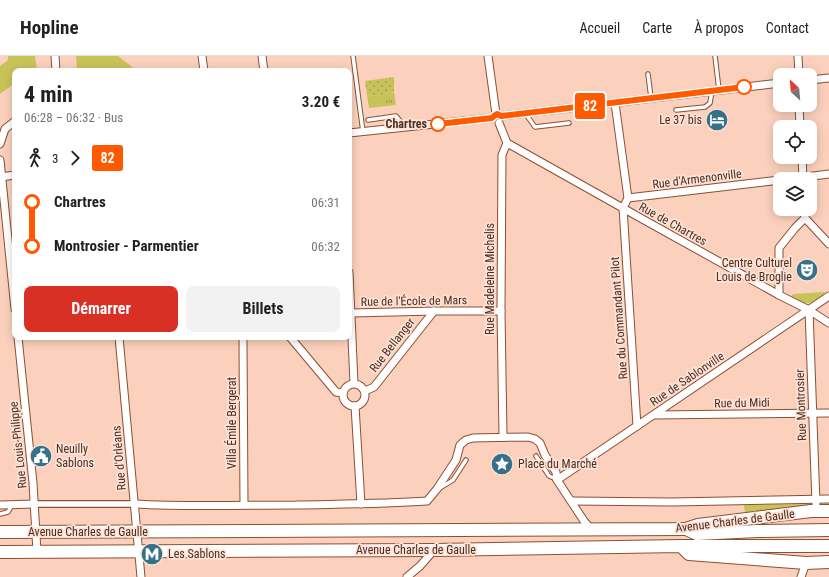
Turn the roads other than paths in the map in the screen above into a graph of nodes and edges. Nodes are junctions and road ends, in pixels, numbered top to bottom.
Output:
1 (55, 56) edge
2 (202, 56) edge
3 (262, 56) edge
4 (353, 56) edge
5 (488, 56) edge
6 (715, 56) edge
7 (798, 56) edge
8 (56, 68) edge
9 (204, 68) edge
10 (264, 68) edge
11 (799, 68) edge
12 (648, 74) dead end
13 (829, 78) edge
14 (817, 79) edge
15 (773, 84) edge
16 (715, 91) junction
17 (651, 98) junction
18 (615, 103) junction
19 (676, 110) dead end
20 (525, 113) junction
21 (497, 118) junction
22 (368, 120) dead end
23 (12, 123) edge
24 (569, 123) dead end
25 (405, 127) junction
26 (2, 129) edge
27 (362, 132) junction
28 (352, 133) edge
29 (507, 143) junction
30 (0, 144) edge
31 (0, 160) edge
32 (829, 174) edge
33 (12, 175) edge
34 (1, 176) edge
35 (817, 176) edge
36 (773, 181) edge
37 (628, 198) junction
38 (623, 208) junction
39 (805, 218) joint
40 (829, 244) edge
41 (12, 280) edge
42 (779, 295) junction
43 (829, 296) edge
44 (809, 310) junction
45 (434, 311) junction
46 (501, 311) junction
47 (352, 313) edge
48 (829, 322) edge
49 (352, 336) edge
50 (18, 340) edge
51 (119, 340) edge
52 (293, 340) edge
53 (243, 341) dead end
54 (354, 383) junction
55 (365, 391) junction
56 (343, 393) junction
57 (354, 406) junction
58 (812, 413) junction
59 (829, 413) edge
60 (654, 415) junction
61 (637, 426) junction
62 (503, 437) junction
63 (536, 456) dead end
64 (466, 460) dead end
65 (557, 480) junction
66 (437, 489) junction
67 (829, 499) edge
68 (816, 500) junction
69 (572, 501) junction
70 (35, 504) junction
71 (134, 504) junction
72 (360, 504) junction
73 (0, 505) edge
74 (12, 505) junction
75 (244, 505) junction
76 (826, 511) edge
77 (0, 514) edge
78 (686, 529) junction
79 (592, 530) junction
80 (829, 530) edge
81 (0, 532) edge
82 (37, 532) junction
83 (137, 532) junction
84 (681, 546) junction
85 (829, 546) edge
86 (138, 550) junction
87 (434, 550) junction
88 (0, 552) edge
89 (37, 552) junction
90 (829, 562) edge
91 (806, 563) junction
92 (141, 577) edge
93 (407, 577) edge
94 (801, 577) edge

1 - 8 street
2 - 9 street
3 - 10 street
4 - 27 lane
5 - 21 street
6 - 16 lane
7 - 11 street
12 - 17 lane
13 - 14 street
15 - 16 street
16 - 17 street
16 - 19 lane
17 - 18 street
18 - 20 street
18 - 37 street
20 - 21 street
20 - 24 lane
21 - 25 street
21 - 29 street
22 - 25 lane
23 - 26 street
25 - 27 street
26 - 30 street
27 - 28 street
29 - 38 street, Rue de Chartres
29 - 46 street, Rue Madeleine Michelis
31 - 34 street
32 - 35 street
33 - 34 street
34 - 41 street
36 - 37 street, Rue d'Armenonville
37 - 38 street
38 - 42 street, Rue de Chartres
38 - 61 street, Rue du Commandant Pilot
39 - 40 street
39 - 42 street
42 - 44 street, Rue de Chartres
43 - 44 street, Rue de Sablonville
44 - 48 street, Rue de Chartres
44 - 58 street, Rue Montrosier
44 - 60 street, Rue de Sablonville
45 - 46 street, Rue de l'École de Mars
45 - 47 street, Rue de l'École de Mars
45 - 55 street, Rue Bellanger
46 - 62 street, Rue Madeleine Michelis
49 - 54 street
50 - 70 street, Rue Louis-Philippe
51 - 71 street, Rue d'Orléans
52 - 56 street
53 - 75 street, Villa Émile Bergerat
54 - 55 street
54 - 56 street
55 - 57 street
56 - 57 street
57 - 72 street
58 - 59 street, Rue du Midi
58 - 60 street, Rue du Midi
58 - 68 street, Rue Montrosier
60 - 61 street, Rue de Sablonville
61 - 65 street, Rue de Sablonville
62 - 65 street
62 - 66 street
63 - 65 lane
64 - 66 lane
65 - 69 street
66 - 72 street
67 - 68 street, Avenue Charles de Gaulle
68 - 69 street, Avenue Charles de Gaulle
68 - 76 street, Avenue Charles de Gaulle
69 - 79 street
70 - 71 street
70 - 74 street
70 - 82 street, Rue Louis-Philippe
71 - 75 street
71 - 83 street, Rue d'Orléans
72 - 75 street
73 - 74 street
74 - 77 lane
76 - 78 main road, Avenue Charles de Gaulle
78 - 79 main road, Avenue Charles de Gaulle
78 - 80 main road
79 - 83 main road, Avenue Charles de Gaulle
81 - 82 main road, Avenue Charles de Gaulle
82 - 83 main road, Avenue Charles de Gaulle
82 - 89 street, Rue Louis-Philippe
83 - 86 street, Rue d'Orléans
84 - 85 main road
84 - 87 main road, Avenue Charles de Gaulle
84 - 91 main road, Avenue Charles de Gaulle
86 - 87 main road, Avenue Charles de Gaulle
86 - 89 main road, Avenue Charles de Gaulle
86 - 92 street, Rue d'Orléans
87 - 93 street
88 - 89 main road, Avenue Charles de Gaulle
90 - 91 main road, Avenue Charles de Gaulle
91 - 94 street

